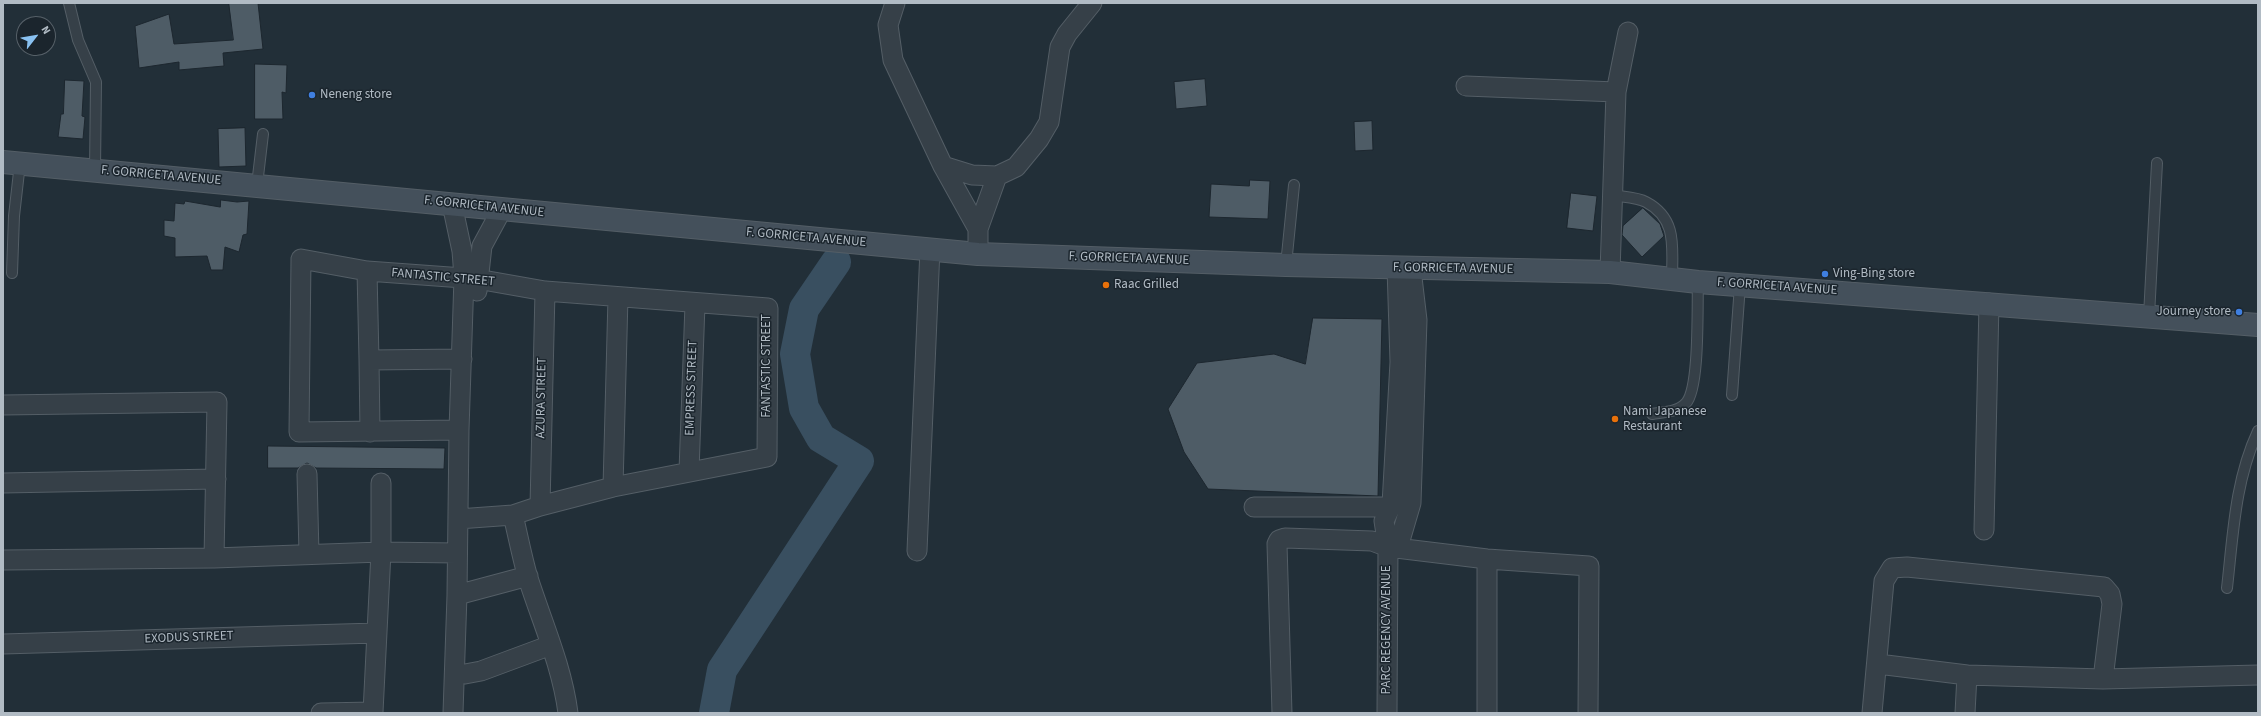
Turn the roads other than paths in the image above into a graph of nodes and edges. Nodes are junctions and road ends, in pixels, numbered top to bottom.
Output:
1 (69, 3) edge
2 (895, 3) edge
3 (1092, 3) edge
4 (1628, 32) dead end
5 (1466, 86) dead end
6 (1616, 92) junction
7 (263, 134) dead end
8 (12, 162) edge
9 (2157, 163) dead end
10 (943, 166) junction
11 (95, 170) junction
12 (997, 176) junction
13 (257, 185) junction
14 (1294, 185) dead end
15 (1612, 196) junction
16 (452, 204) junction
17 (502, 209) junction
18 (978, 230) junction
19 (930, 249) junction
20 (978, 254) junction
21 (1286, 265) junction
22 (1404, 268) junction
23 (367, 271) junction
24 (1610, 272) junction
25 (12, 273) dead end
26 (471, 278) junction
27 (1672, 279) junction
28 (1698, 282) junction
29 (1740, 285) junction
30 (544, 291) junction
31 (618, 297) junction
32 (1989, 303) junction
33 (695, 304) junction
34 (2149, 316) junction
35 (2258, 325) edge
36 (1407, 348) junction
37 (462, 359) junction
38 (369, 360) junction
39 (1732, 395) dead end
40 (3, 405) edge
41 (1652, 414) dead end
42 (459, 430) junction
43 (2258, 431) edge
44 (370, 432) junction
45 (689, 471) junction
46 (307, 474) dead end
47 (216, 479) junction
48 (3, 483) edge
49 (381, 483) dead end
50 (613, 487) junction
51 (1411, 503) junction
52 (1387, 505) junction
53 (540, 506) junction
54 (1254, 507) dead end
55 (513, 515) junction
56 (463, 519) junction
57 (1984, 530) dead end
58 (1388, 546) junction
59 (381, 552) junction
60 (917, 552) dead end
61 (457, 553) junction
62 (309, 554) junction
63 (214, 558) junction
64 (1487, 559) junction
65 (3, 560) edge
66 (528, 576) junction
67 (2227, 588) dead end
68 (462, 594) junction
69 (376, 633) junction
70 (3, 644) edge
71 (551, 645) junction
72 (1878, 664) junction
73 (465, 674) junction
74 (1967, 675) junction
75 (2258, 675) edge
76 (2103, 679) junction
77 (321, 713) edge
78 (453, 713) edge
79 (464, 713) edge
80 (568, 713) edge
81 (1282, 713) edge
82 (1386, 713) edge
83 (1487, 713) edge
84 (1588, 713) edge
85 (1872, 713) edge
86 (1965, 713) edge

1 - 11 lane
2 - 10 street
3 - 12 street
4 - 6 street
5 - 6 street
6 - 15 street
7 - 13 lane
8 - 11 main road, F. GORRICETA AVENUE
8 - 25 lane
9 - 34 lane
10 - 12 street
10 - 18 street
11 - 13 main road, F. GORRICETA AVENUE
12 - 18 street
13 - 16 main road, F. GORRICETA AVENUE
14 - 21 lane
15 - 24 street
15 - 27 lane
16 - 17 main road, F. GORRICETA AVENUE
16 - 26 street
17 - 19 main road, F. GORRICETA AVENUE
17 - 26 street
18 - 20 street
19 - 20 main road, F. GORRICETA AVENUE
19 - 60 street
20 - 21 main road, F. GORRICETA AVENUE
21 - 22 main road, F. GORRICETA AVENUE
22 - 24 main road, F. GORRICETA AVENUE
22 - 36 street
23 - 26 street, FANTASTIC STREET
23 - 38 street
23 - 44 street, FANTASTIC STREET
24 - 27 main road, F. GORRICETA AVENUE
26 - 30 street, FANTASTIC STREET
26 - 37 street
26 - 56 street
27 - 28 main road, F. GORRICETA AVENUE
28 - 29 main road, F. GORRICETA AVENUE
28 - 41 lane
29 - 32 main road, F. GORRICETA AVENUE
29 - 39 lane
30 - 31 street, FANTASTIC STREET
30 - 53 street, AZURA STREET
31 - 33 street, FANTASTIC STREET
31 - 50 street
32 - 34 main road, F. GORRICETA AVENUE
32 - 57 street
33 - 45 street, EMPRESS STREET
33 - 45 street, FANTASTIC STREET
34 - 35 main road, F. GORRICETA AVENUE
36 - 51 street
36 - 52 street
37 - 38 street
37 - 42 street
38 - 44 street
40 - 47 street
42 - 44 street, FANTASTIC STREET
42 - 56 street
43 - 67 lane
45 - 50 street
46 - 62 street
47 - 48 street
47 - 63 street
49 - 59 street
50 - 53 street
51 - 52 street
51 - 58 street
52 - 54 street
52 - 58 street, PARC REGENCY AVENUE
53 - 55 street
55 - 56 street
55 - 66 street
56 - 61 street
56 - 68 street
58 - 64 street
58 - 81 street
58 - 82 street, PARC REGENCY AVENUE
59 - 61 street
59 - 62 street
59 - 69 street
61 - 68 street
62 - 63 street
63 - 65 street
64 - 83 street
64 - 84 street
66 - 68 street
66 - 71 street
68 - 73 street
68 - 78 street
69 - 70 street, EXODUS STREET
69 - 77 street
71 - 73 street
71 - 80 street
72 - 74 street
72 - 76 street
72 - 85 street
73 - 79 street
74 - 76 street
74 - 86 street
75 - 76 street

